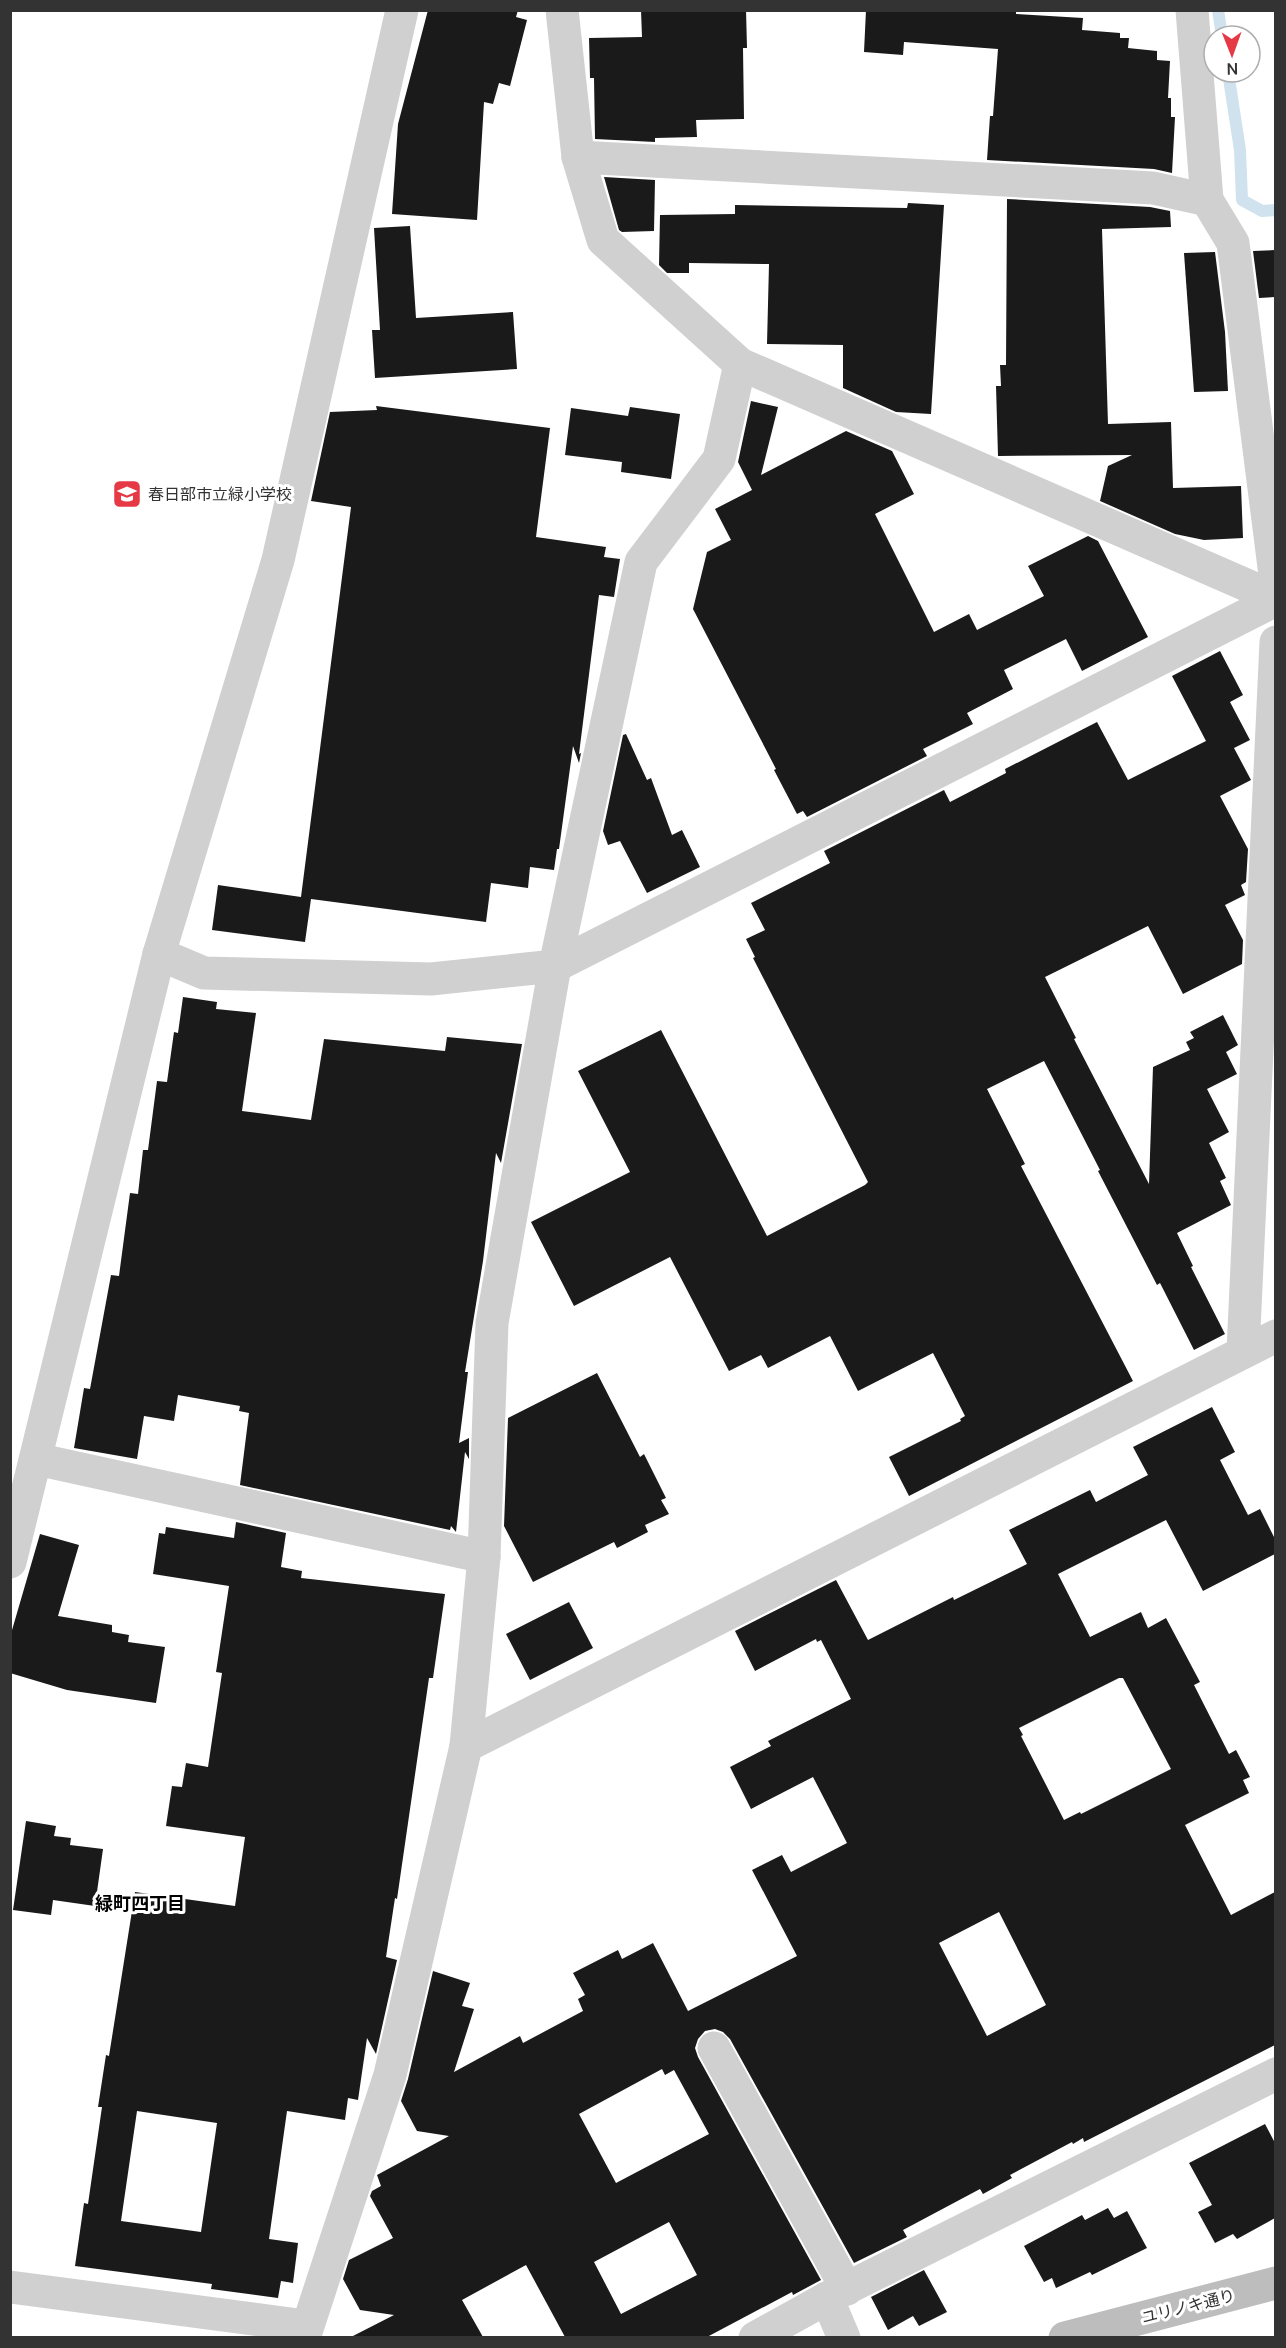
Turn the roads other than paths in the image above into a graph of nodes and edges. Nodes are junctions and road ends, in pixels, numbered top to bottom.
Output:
1 (402, 10) edge
2 (562, 10) edge
3 (1192, 10) edge
4 (578, 157) junction
5 (1207, 200) junction
6 (740, 364) junction
7 (1275, 583) edge
8 (1275, 599) edge
9 (1275, 642) edge
10 (159, 954) junction
11 (555, 966) junction
12 (1275, 1335) edge
13 (1243, 1351) junction
14 (36, 1459) junction
15 (484, 1557) junction
16 (10, 1562) edge
17 (466, 1746) junction
18 (714, 2048) dead end
19 (1275, 2074) edge
20 (1275, 2283) edge
21 (10, 2287) edge
22 (837, 2294) junction
23 (305, 2332) edge
24 (1104, 2333) edge
25 (755, 2337) edge
26 (844, 2337) edge
27 (1065, 2337) edge

1 - 10 street
2 - 4 street
3 - 5 street
4 - 5 street
4 - 6 street
5 - 7 street
6 - 8 street
6 - 11 street
8 - 11 street
9 - 13 street
10 - 11 street
10 - 14 street
11 - 15 street
12 - 13 street
13 - 17 street
14 - 15 street
14 - 16 street
15 - 17 street
17 - 23 street
18 - 22 street
19 - 22 street
20 - 24 street, ユリノキ通り
21 - 23 street
22 - 25 street
22 - 26 street
24 - 27 street, ユリノキ通り

